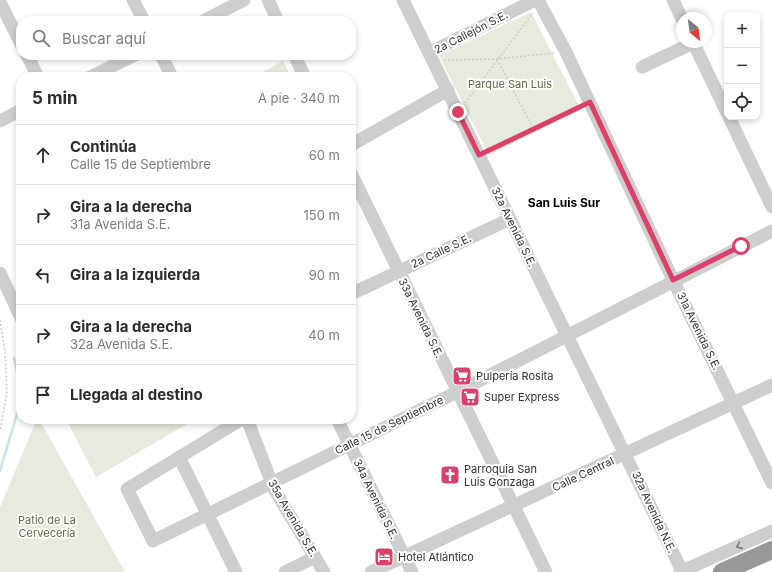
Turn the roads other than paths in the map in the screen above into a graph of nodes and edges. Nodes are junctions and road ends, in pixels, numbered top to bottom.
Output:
1 (133, 0) edge
2 (244, 0) edge
3 (268, 0) edge
4 (403, 0) edge
5 (673, 0) edge
6 (538, 1) edge
7 (0, 2) edge
8 (679, 12) edge
9 (141, 16) edge
10 (213, 16) edge
11 (276, 16) edge
12 (16, 34) edge
13 (680, 48) edge
14 (696, 48) edge
15 (431, 57) junction
16 (30, 60) edge
17 (125, 60) edge
18 (164, 60) edge
19 (296, 60) edge
20 (642, 66) dead end
21 (36, 72) edge
22 (100, 72) edge
23 (170, 72) edge
24 (302, 72) edge
25 (448, 90) junction
26 (724, 107) edge
27 (16, 112) edge
28 (0, 120) edge
29 (730, 120) edge
30 (356, 142) edge
31 (356, 183) edge
32 (772, 207) edge
33 (510, 219) junction
34 (772, 231) edge
35 (399, 271) junction
36 (0, 273) edge
37 (673, 280) junction
38 (356, 292) edge
39 (16, 307) edge
40 (567, 335) junction
41 (772, 384) edge
42 (457, 392) junction
43 (734, 403) junction
44 (234, 424) edge
45 (249, 424) edge
46 (340, 424) edge
47 (350, 444) junction
48 (626, 454) junction
49 (178, 457) junction
50 (271, 482) junction
51 (772, 483) edge
52 (514, 507) junction
53 (208, 514) junction
54 (772, 531) edge
55 (315, 557) junction
56 (404, 557) junction
57 (707, 560) junction
58 (763, 561) edge
59 (236, 572) edge
60 (285, 572) edge
61 (324, 572) edge
62 (372, 572) edge
63 (412, 572) edge
64 (546, 572) edge
65 (681, 572) edge
66 (722, 572) edge

1 - 9 street
2 - 10 street
3 - 11 street
4 - 15 street, 32a Avenida S.E.
5 - 8 street
6 - 15 street, 2a Callejón S.E.
6 - 37 street, 31a Avenida S.E.
7 - 12 street
13 - 20 street
14 - 26 street
15 - 25 street, 32a Avenida S.E.
16 - 21 street
17 - 22 street
18 - 23 street
19 - 24 street
25 - 30 street
25 - 33 street, 32a Avenida S.E.
27 - 28 street
29 - 32 street
31 - 35 street, 33a Avenida S.E.
33 - 35 street, 2a Calle S.E.
33 - 40 street, 32a Avenida S.E.
34 - 37 street, Calle 15 de Septiembre
35 - 38 street, 2a Calle S.E.
35 - 42 street, 33a Avenida S.E.
36 - 39 street
37 - 40 street, Calle 15 de Septiembre
37 - 43 street, 31a Avenida S.E.
40 - 42 street, Calle 15 de Septiembre
40 - 48 street, 32a Avenida S.E.
41 - 43 street, Calle Central
42 - 47 street, Calle 15 de Septiembre
42 - 52 street, 33a Avenida S.E.
43 - 48 street, Calle Central
43 - 51 street, 31a Avenida S.E.
44 - 49 street
45 - 50 street, 35a Avenida S.E.
46 - 47 street, 34a Avenida S.E.
47 - 50 street, Calle 15 de Septiembre
47 - 56 street, 34a Avenida S.E.
48 - 52 street, Calle Central
48 - 65 street, 32a Avenida N.E.
49 - 53 street
49 - 53 street, Calle 15 de Septiembre
50 - 53 street, Calle 15 de Septiembre
50 - 55 street, 35a Avenida S.E.
52 - 56 street, Calle Central
52 - 64 street, 33a Avenida S.E.
53 - 59 street
54 -> 57 street
55 - 60 street
55 - 61 street, 35a Avenida S.E.
56 - 62 street, Calle Central
56 - 63 street, 34a Avenida S.E.
57 - 58 street
57 - 65 street
58 - 66 highway

